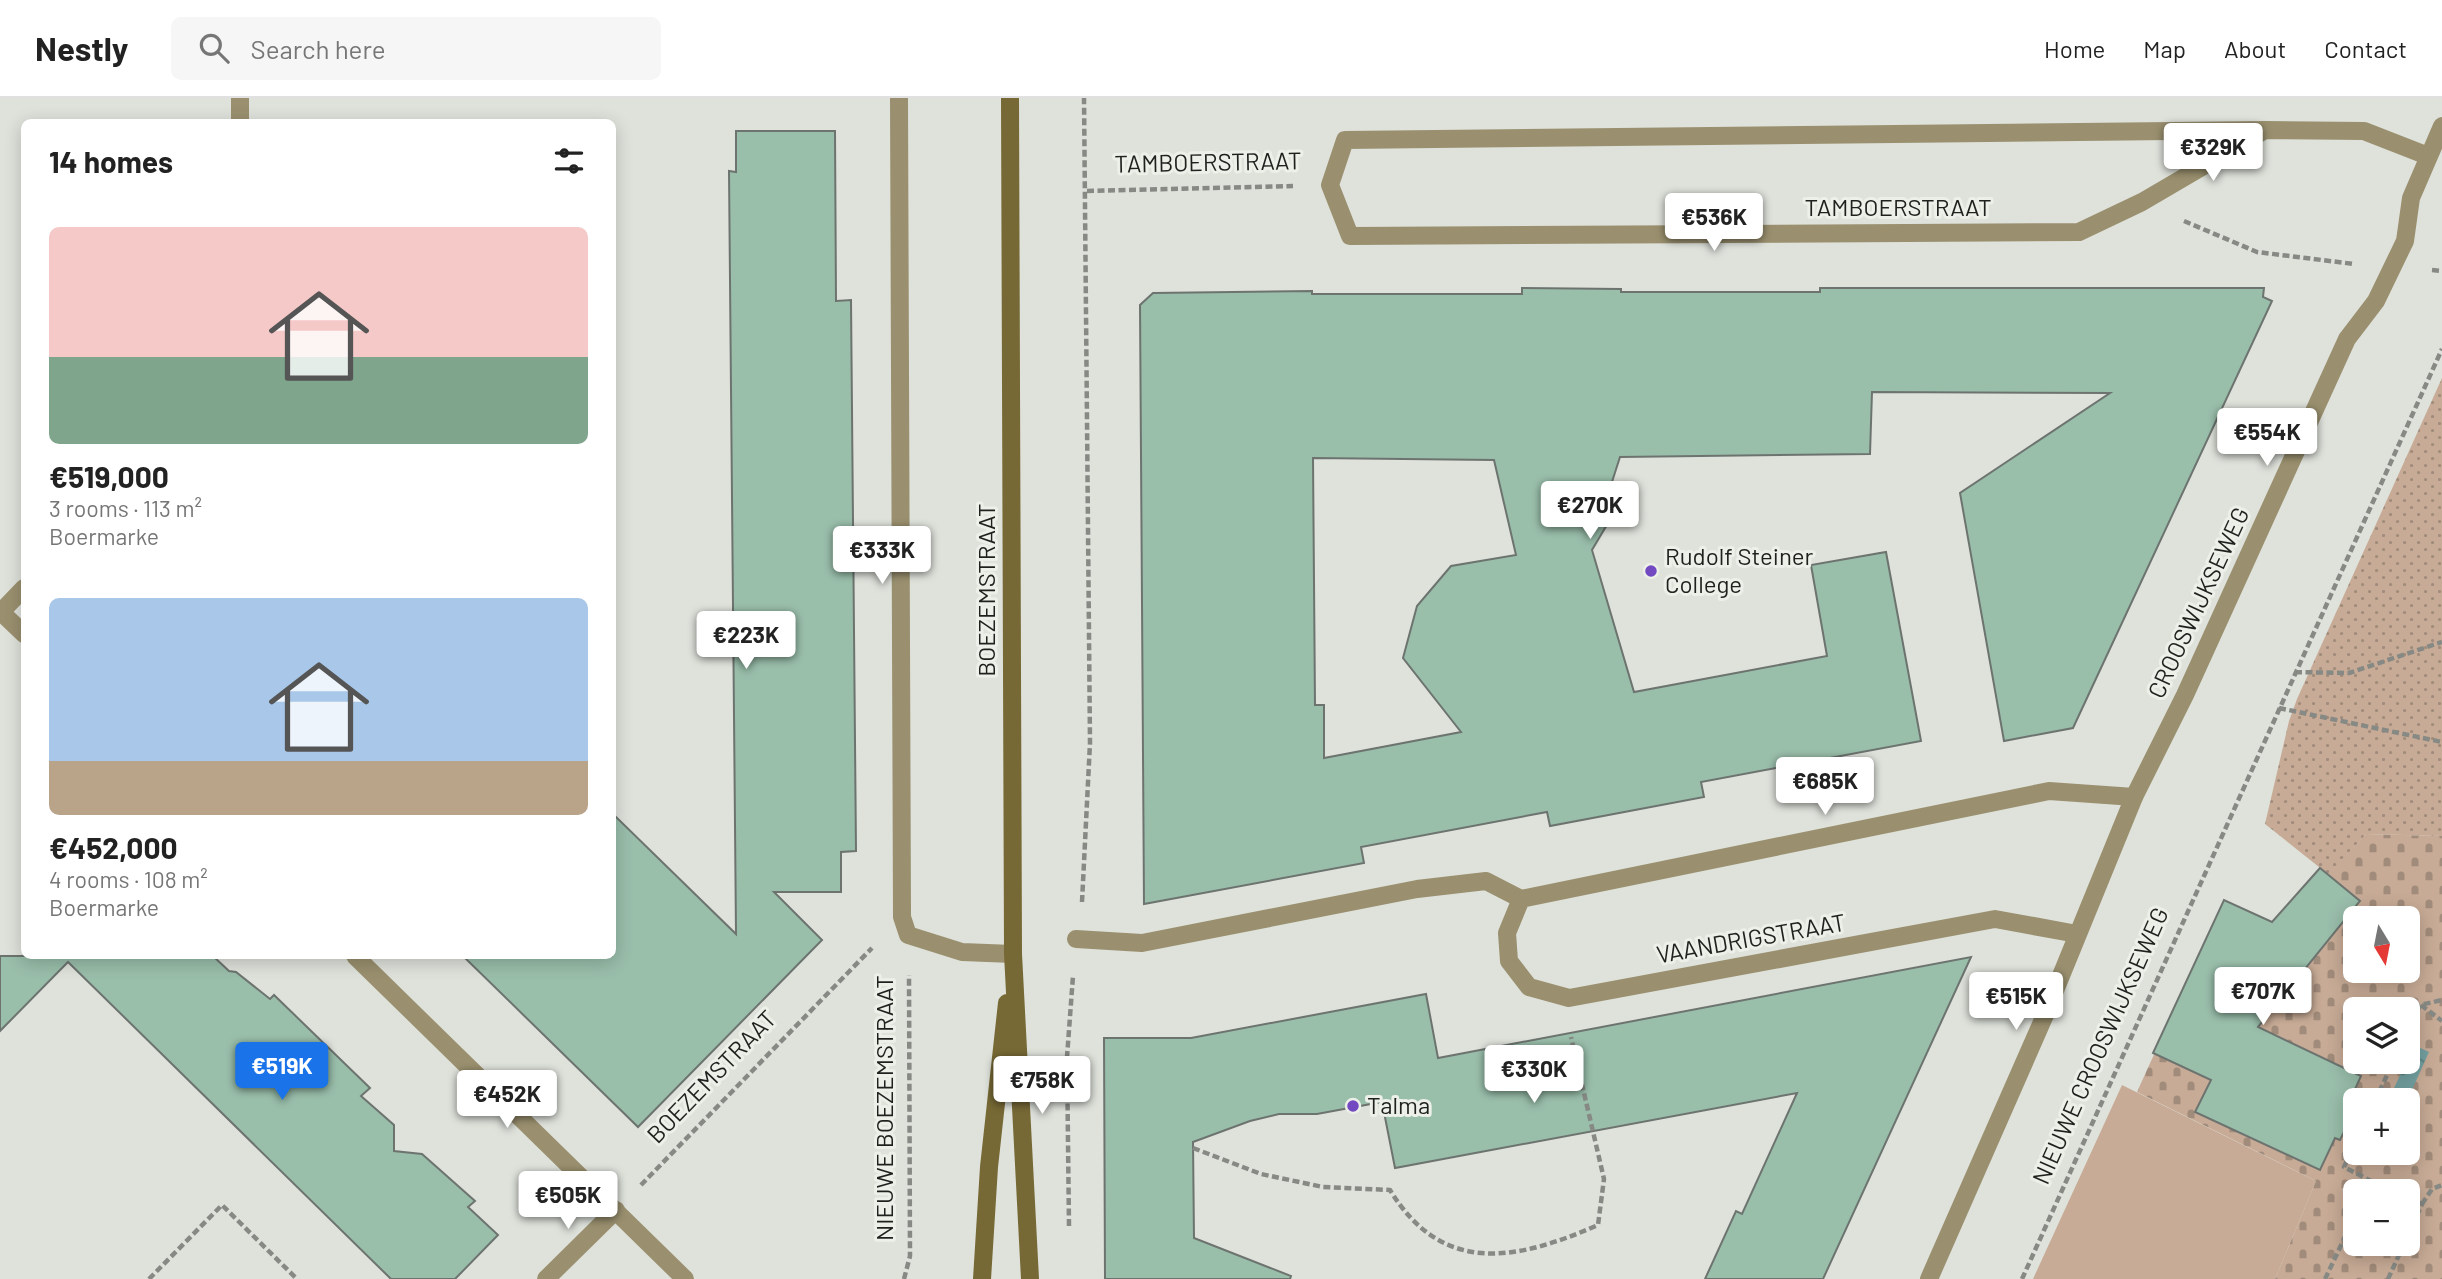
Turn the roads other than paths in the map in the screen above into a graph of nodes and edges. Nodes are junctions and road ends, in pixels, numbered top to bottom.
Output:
1 (240, 98) edge
2 (899, 98) edge
3 (1010, 98) edge
4 (240, 119) edge
5 (2442, 126) edge
6 (2265, 130) junction
7 (2428, 156) junction
8 (21, 590) edge
9 (1, 612) edge
10 (21, 631) edge
11 (2134, 797) junction
12 (1521, 899) junction
13 (2077, 934) junction
14 (1076, 940) road end
15 (1013, 954) junction
16 (358, 959) edge
17 (616, 1210) junction
18 (546, 1279) edge
19 (685, 1279) edge
20 (982, 1279) edge
21 (1030, 1279) edge
22 (1929, 1279) edge

1 - 4 street
2 - 15 street
3 - 15 main road, BOEZEMSTRAAT
5 - 7 street, CROOSWIJKSEWEG
6 - 6 street, TAMBOERSTRAAT
6 - 7 street, TAMBOERSTRAAT
7 - 11 street, CROOSWIJKSEWEG
8 - 9 street
9 - 10 street
11 - 12 street
11 - 13 street
12 - 13 street, VAANDRIGSTRAAT
12 - 14 street
13 - 22 street
15 - 20 main road
15 - 21 main road
16 - 17 street
17 - 18 street
17 - 19 street

